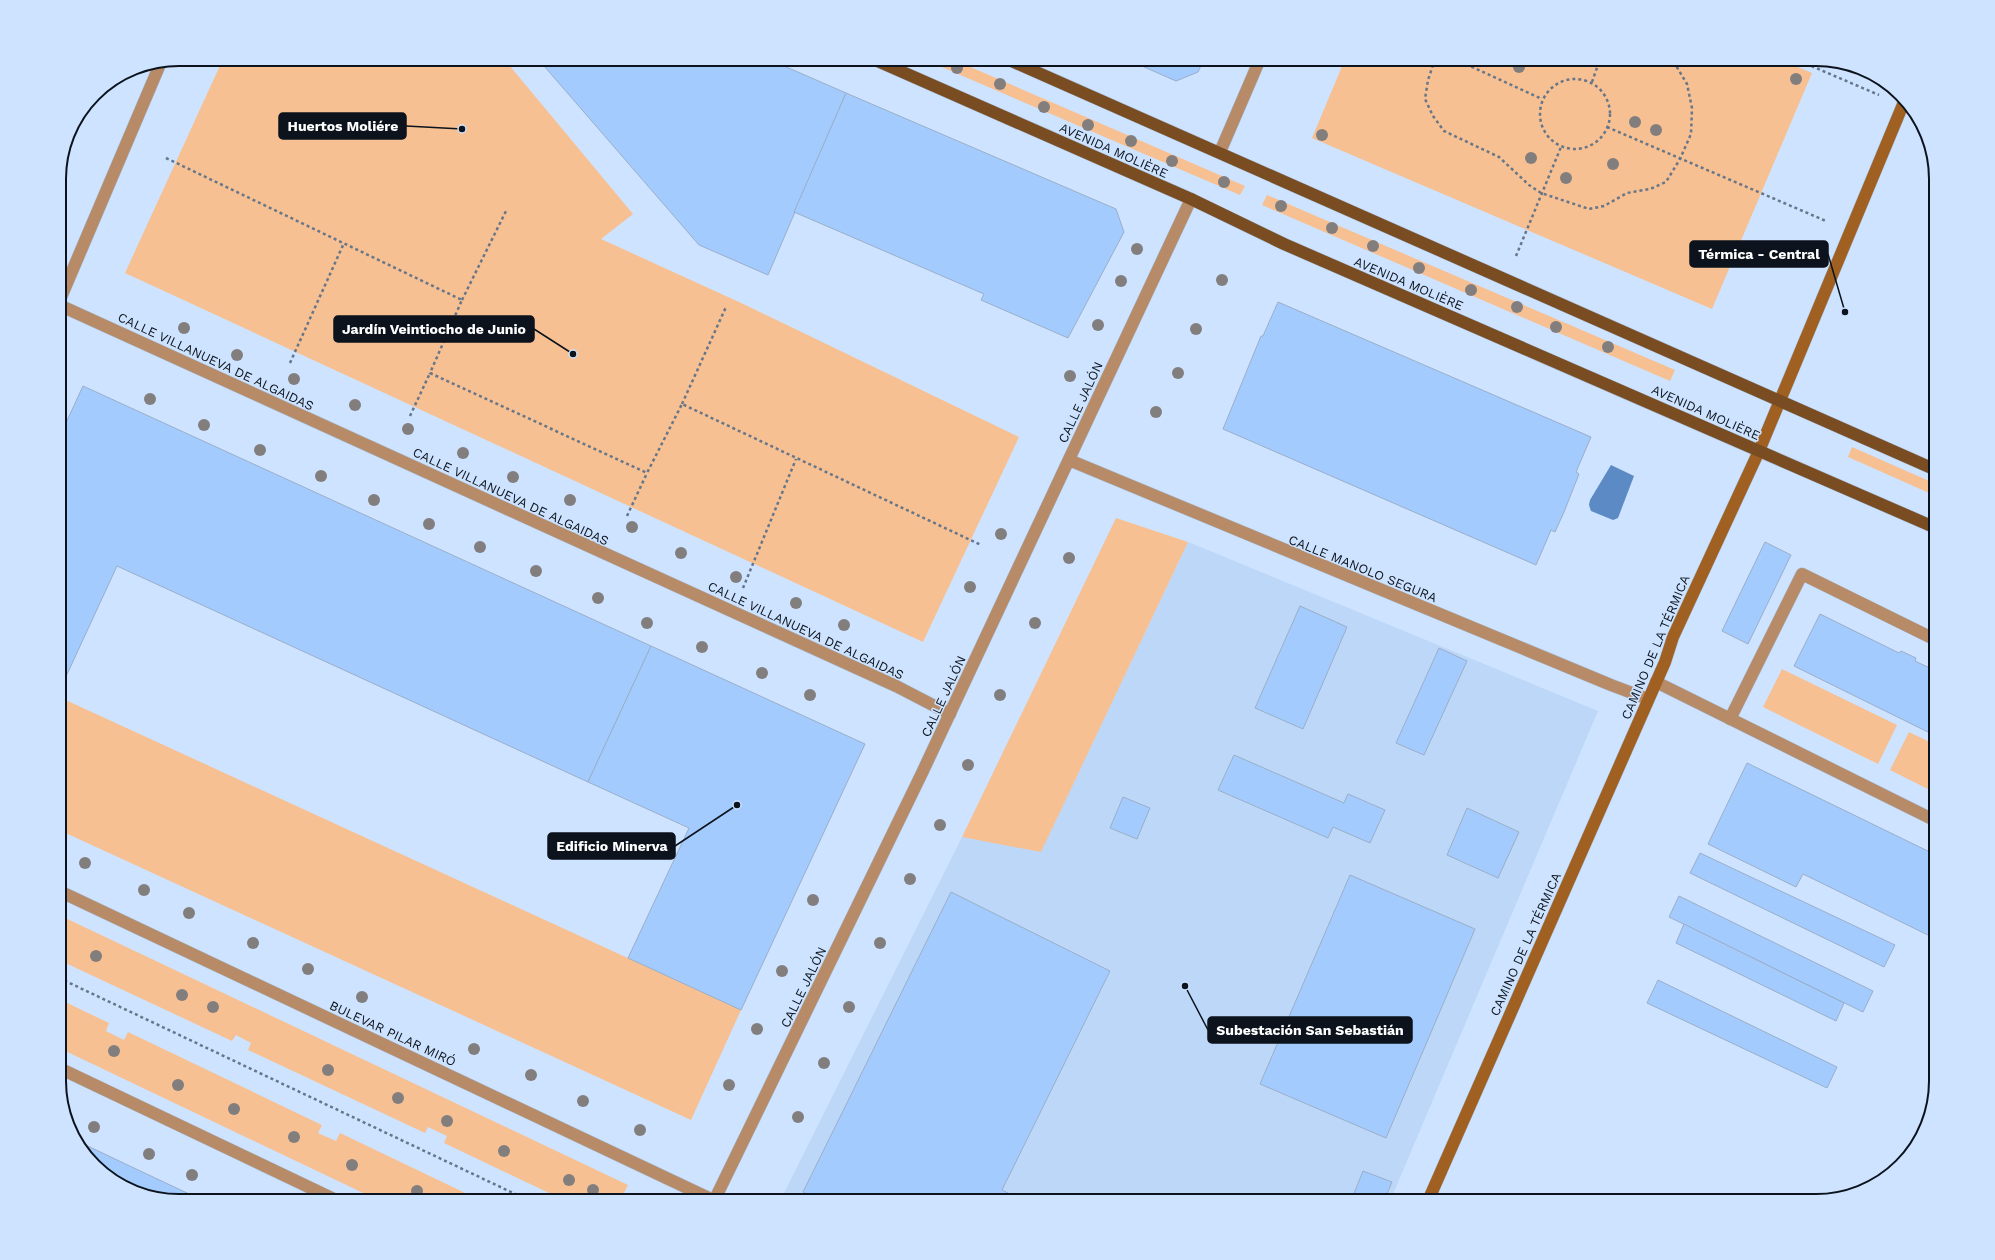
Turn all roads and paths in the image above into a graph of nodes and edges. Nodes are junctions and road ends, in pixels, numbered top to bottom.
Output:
1 (889, 66) edge
2 (1023, 66) edge
3 (1257, 66) edge
4 (1432, 66) edge
5 (1470, 66) edge
6 (1598, 66) edge
7 (1676, 66) edge
8 (1812, 66) edge
9 (159, 68) edge
10 (1592, 82) junction
11 (1542, 99) junction
12 (1899, 102) edge
13 (1902, 106) edge
14 (1607, 127) junction
15 (1561, 147) junction
16 (1220, 152) junction
17 (166, 158) dead end
18 (1680, 159) junction
19 (1541, 193) junction
20 (1191, 199) junction
21 (507, 209) dead end
22 (1850, 232) junction
23 (344, 243) junction
24 (1507, 280) junction
25 (66, 286) edge
26 (462, 300) junction
27 (726, 307) dead end
28 (66, 309) edge
29 (290, 364) dead end
30 (430, 373) junction
31 (1780, 400) junction
32 (682, 404) junction
33 (410, 416) dead end
34 (1759, 451) junction
35 (796, 459) junction
36 (1069, 460) junction
37 (1929, 467) edge
38 (647, 473) junction
39 (628, 516) dead end
40 (1929, 525) edge
41 (981, 545) dead end
42 (732, 612) junction
43 (1929, 637) edge
44 (1656, 682) junction
45 (1648, 699) junction
46 (950, 714) junction
47 (1730, 718) junction
48 (1929, 818) edge
49 (66, 894) edge
50 (66, 981) edge
51 (66, 1071) edge
52 (323, 1194) edge
53 (515, 1194) edge
54 (700, 1194) edge
55 (718, 1194) edge
56 (1431, 1194) edge

1 - 20 main road, AVENIDA MOLIÈRE
2 - 16 main road
3 - 16 street
4 - 19 path
5 - 11 path
6 - 10 path
7 - 18 path
8 - 12 path
9 - 25 street
10 - 11 path
10 - 14 path
11 - 15 path
13 - 22 main road, CAMINO DE LA TÉRMICA
14 - 15 path
14 - 18 path
15 - 19 path
16 - 24 main road
17 - 23 path
18 - 19 path
18 - 22 path
19 - 24 path
20 - 34 main road, AVENIDA MOLIÈRE
20 - 36 street, CALLE JALÓN
21 - 26 path
22 - 31 main road, CAMINO DE LA TÉRMICA
23 - 26 path
23 - 29 path
24 - 31 main road
26 - 30 path
27 - 32 path
28 - 42 street, CALLE VILLANUEVA DE ALGAIDAS
30 - 33 path
30 - 38 path
31 - 34 main road, CAMINO DE LA TÉRMICA
31 - 37 main road
32 - 35 path
32 - 38 path
34 - 40 main road, AVENIDA MOLIÈRE
34 - 44 main road, CAMINO DE LA TÉRMICA
35 - 41 path
35 - 42 path
36 - 45 street, CALLE MANOLO SEGURA
36 - 46 street, CALLE JALÓN
38 - 39 path
42 - 46 street, CALLE VILLANUEVA DE ALGAIDAS
43 - 47 street
44 - 45 main road, CAMINO DE LA TÉRMICA
44 - 47 street
45 - 56 main road, CAMINO DE LA TÉRMICA
46 - 55 street, CALLE JALÓN
47 - 48 street
49 - 54 street, BULEVAR PILAR MIRÓ
50 - 53 path
51 - 52 street

